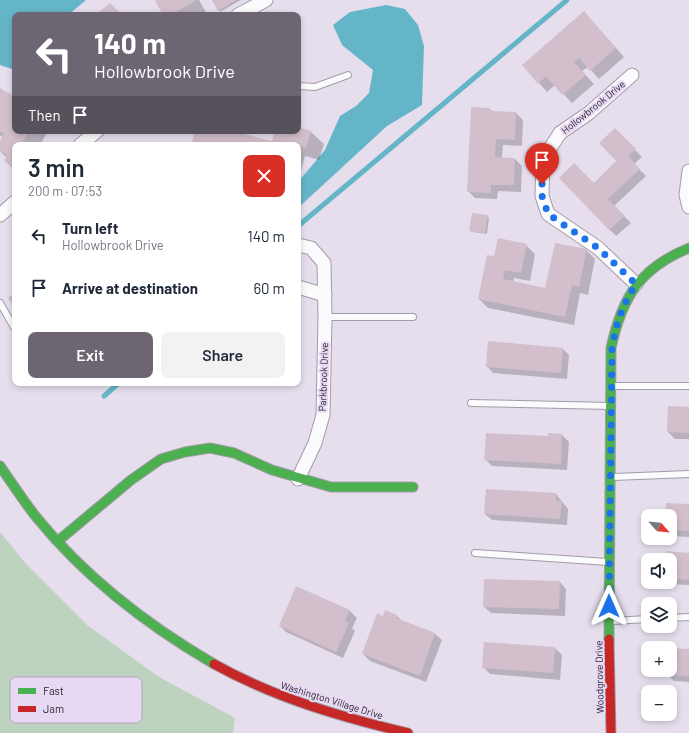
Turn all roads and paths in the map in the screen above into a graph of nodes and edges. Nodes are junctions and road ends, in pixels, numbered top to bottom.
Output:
1 (266, 0) edge
2 (244, 12) edge
3 (348, 75) dead end
4 (632, 75) dead end
5 (301, 86) edge
6 (93, 134) edge
7 (84, 142) edge
8 (689, 171) edge
9 (689, 207) edge
10 (301, 246) edge
11 (689, 248) edge
12 (636, 284) junction
13 (301, 288) edge
14 (325, 295) junction
15 (0, 303) edge
16 (325, 317) junction
17 (413, 317) dead end
18 (12, 324) edge
19 (612, 386) junction
20 (689, 386) edge
21 (471, 403) dead end
22 (611, 406) junction
23 (0, 466) edge
24 (689, 474) edge
25 (610, 478) junction
26 (298, 479) junction
27 (413, 487) dead end
28 (58, 541) junction
29 (475, 553) dead end
30 (609, 562) junction
31 (689, 617) edge
32 (677, 618) edge
33 (641, 619) edge
34 (610, 621) junction
35 (408, 733) edge
36 (611, 733) edge

1 - 2 street
3 - 5 lane
4 - 12 street, Hollowbrook Drive
6 - 7 street
8 - 9 street
10 - 14 street, Parkbrook Drive
11 - 12 street, Woodgrove Drive
12 - 19 street, Woodgrove Drive
13 - 14 street
14 - 16 street, Parkbrook Drive
15 - 18 lane
16 - 17 lane
16 - 26 street, Parkbrook Drive
19 - 20 lane
19 - 22 street, Woodgrove Drive
21 - 22 lane
22 - 25 street, Woodgrove Drive
23 - 28 street, Washington Village Drive
24 - 25 lane
25 - 30 street, Woodgrove Drive
26 - 27 street
26 - 28 street
28 - 35 street, Washington Village Drive
29 - 30 lane
30 - 34 street, Woodgrove Drive
31 - 32 lane
33 - 34 lane
34 - 36 street, Woodgrove Drive

